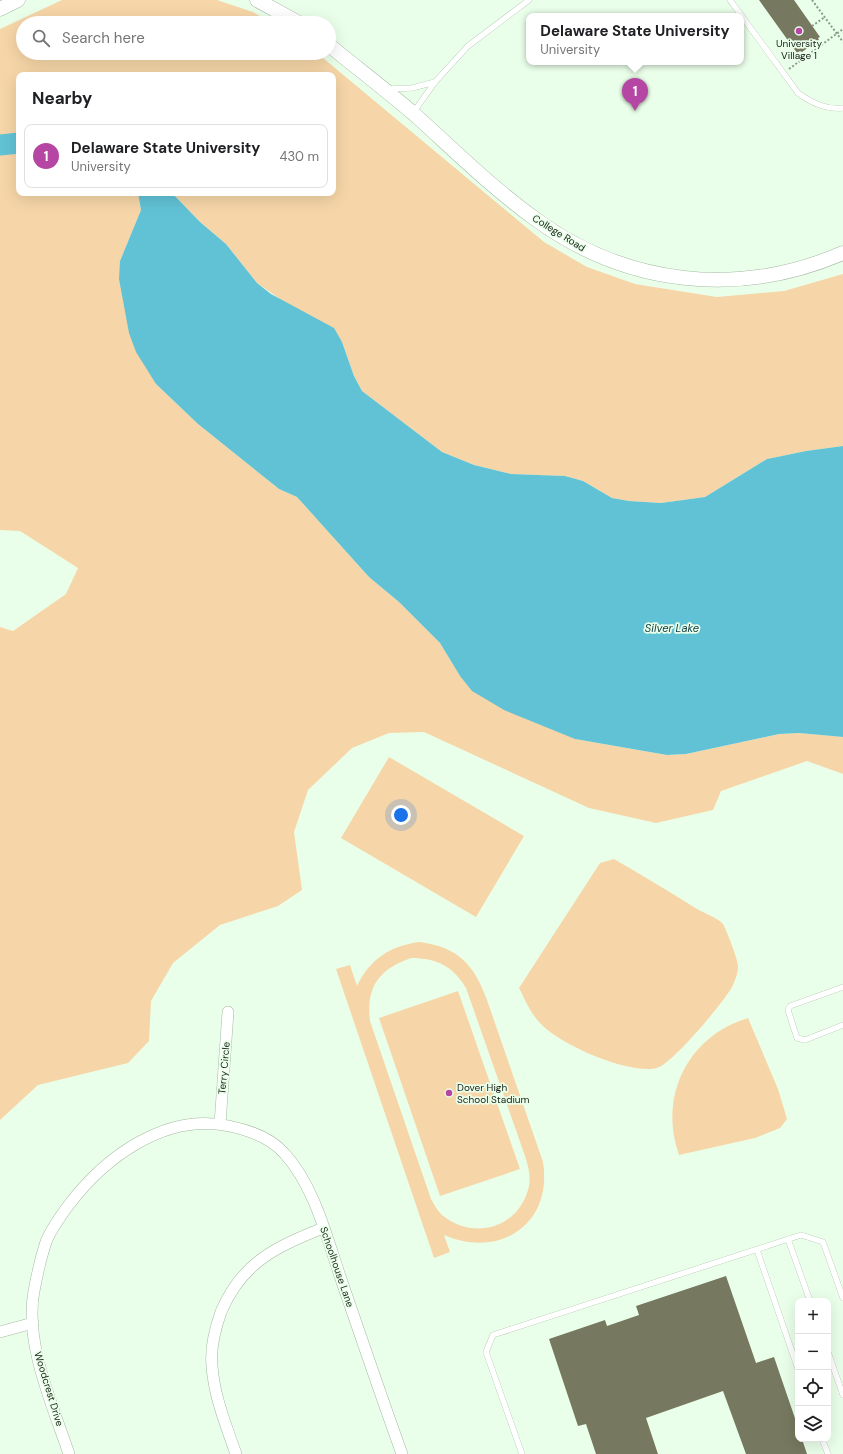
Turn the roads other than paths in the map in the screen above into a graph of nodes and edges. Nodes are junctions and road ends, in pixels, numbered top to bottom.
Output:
1 (17, 0) edge
2 (257, 0) edge
3 (528, 0) edge
4 (730, 0) edge
5 (0, 9) edge
6 (739, 13) edge
7 (286, 16) edge
8 (744, 19) edge
9 (336, 51) edge
10 (435, 82) junction
11 (382, 89) junction
12 (843, 108) edge
13 (413, 113) junction
14 (843, 253) edge
15 (843, 987) edge
16 (228, 1012) dead end
17 (843, 1025) edge
18 (220, 1124) junction
19 (323, 1228) junction
20 (788, 1239) junction
21 (757, 1250) junction
22 (809, 1298) edge
23 (843, 1298) edge
24 (33, 1324) junction
25 (0, 1332) edge
26 (795, 1360) edge
27 (831, 1361) edge
28 (843, 1395) edge
29 (823, 1442) edge
30 (69, 1454) edge
31 (236, 1454) edge
32 (402, 1454) edge
33 (522, 1454) edge
34 (828, 1454) edge

1 - 5 street
2 - 7 street
3 - 10 lane
4 - 6 lane
8 - 12 lane
9 - 11 street, College Road
10 - 11 lane
10 - 13 lane
11 - 13 street, College Road
13 - 14 street, College Road
15 - 17 lane
16 - 18 street, Terry Circle
18 - 19 street, Schoolhouse Lane
18 - 24 street, Woodcrest Drive
19 - 31 street
19 - 32 street, Schoolhouse Lane
20 - 21 lane
20 - 22 lane
20 - 23 lane
21 - 26 lane
21 - 33 lane
24 - 25 street
24 - 30 street, Woodcrest Drive
27 - 28 lane
29 - 34 lane

